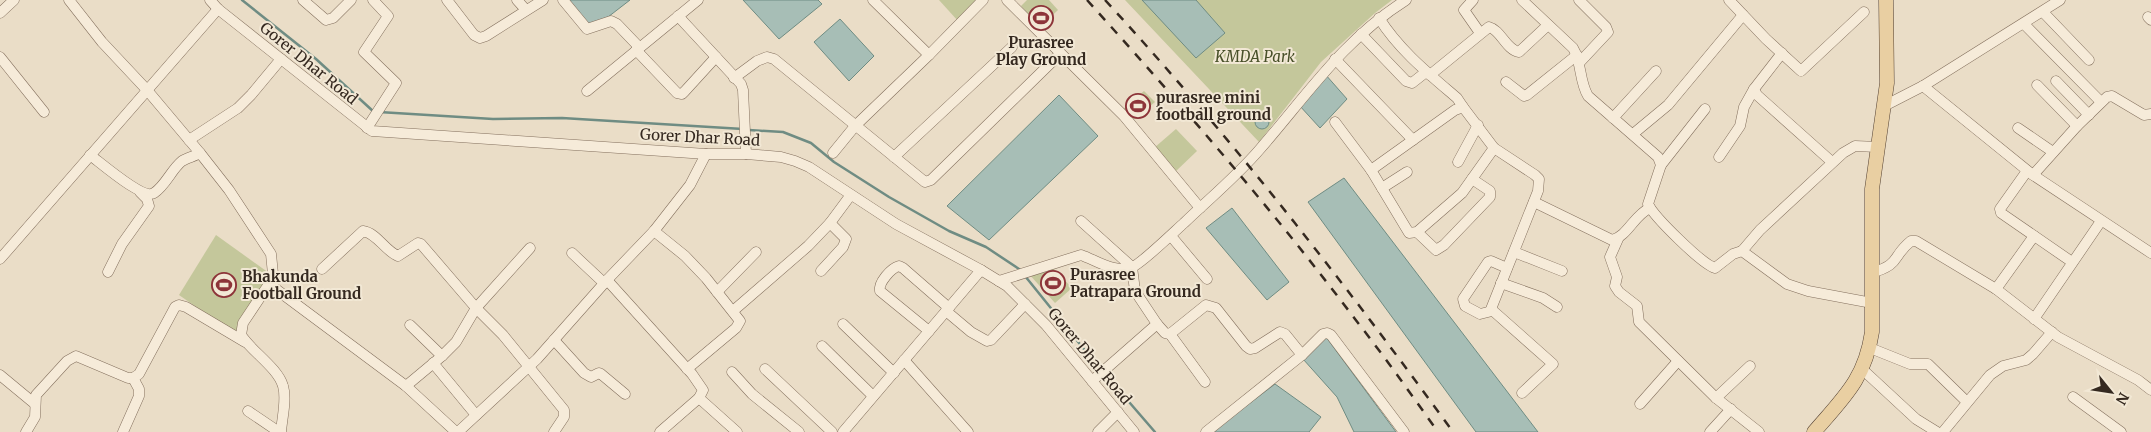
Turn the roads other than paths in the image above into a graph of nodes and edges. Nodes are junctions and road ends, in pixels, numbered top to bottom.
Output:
1 (14, 0) edge
2 (69, 0) edge
3 (210, 0) edge
4 (303, 0) edge
5 (351, 0) edge
6 (373, 0) edge
7 (447, 0) edge
8 (517, 0) edge
9 (543, 0) edge
10 (563, 0) edge
11 (698, 0) edge
12 (873, 0) edge
13 (983, 0) edge
14 (1007, 0) edge
15 (1406, 0) edge
16 (1473, 0) edge
17 (1522, 0) edge
18 (1579, 0) edge
19 (1729, 0) edge
20 (1886, 0) edge
21 (2060, 0) edge
22 (218, 9) junction
23 (526, 10) junction
24 (1864, 12) dead end
25 (2043, 12) junction
26 (0, 13) edge
27 (1743, 15) junction
28 (678, 16) junction
29 (1379, 18) junction
30 (2024, 24) junction
31 (1548, 25) junction
32 (1480, 33) junction
33 (1361, 34) junction
34 (1012, 47) dead end
35 (637, 49) junction
36 (1782, 53) junction
37 (1060, 54) junction
38 (929, 55) junction
39 (0, 57) edge
40 (716, 57) junction
41 (281, 59) junction
42 (1335, 59) junction
43 (1578, 59) junction
44 (2089, 60) dead end
45 (1656, 71) dead end
46 (1428, 74) junction
47 (734, 78) junction
48 (2056, 81) dead end
49 (1506, 82) dead end
50 (2037, 85) dead end
51 (1923, 86) junction
52 (1754, 89) junction
53 (148, 90) junction
54 (587, 91) dead end
55 (2101, 102) junction
56 (1884, 106) junction
57 (1463, 107) junction
58 (1706, 109) dead end
59 (44, 112) dead end
60 (2089, 114) junction
61 (2151, 114) edge
62 (1613, 118) junction
63 (1335, 122) dead end
64 (1478, 125) junction
65 (855, 126) junction
66 (2077, 126) junction
67 (367, 128) junction
68 (2018, 128) dead end
69 (1633, 134) junction
70 (189, 140) junction
71 (1414, 140) junction
72 (1878, 147) junction
73 (1494, 148) junction
74 (2053, 152) junction
75 (200, 153) junction
76 (833, 153) dead end
77 (706, 154) junction
78 (746, 154) junction
79 (90, 155) junction
80 (894, 157) junction
81 (1719, 157) dead end
82 (1458, 162) dead end
83 (1832, 162) junction
84 (1661, 165) junction
85 (1371, 170) junction
86 (1407, 172) dead end
87 (2030, 173) junction
88 (1472, 179) junction
89 (1382, 188) junction
90 (139, 191) junction
91 (850, 196) junction
92 (1534, 202) junction
93 (1200, 208) junction
94 (1650, 208) junction
95 (1081, 221) dead end
96 (2101, 221) junction
97 (830, 223) junction
98 (654, 231) junction
99 (1417, 232) junction
100 (1171, 236) junction
101 (2034, 236) junction
102 (1618, 239) junction
103 (530, 248) dead end
104 (1742, 250) junction
105 (756, 252) dead end
106 (1514, 252) junction
107 (572, 253) dead end
108 (2151, 253) edge
109 (0, 259) edge
110 (2072, 262) junction
111 (1132, 268) junction
112 (1507, 268) junction
113 (322, 270) dead end
114 (981, 270) junction
115 (821, 271) dead end
116 (1562, 271) dead end
117 (108, 272) dead end
118 (1872, 273) junction
119 (1207, 279) dead end
120 (999, 281) junction
121 (606, 282) junction
122 (1501, 283) junction
123 (269, 284) junction
124 (1996, 289) junction
125 (717, 292) junction
126 (1872, 303) junction
127 (1025, 304) junction
128 (1557, 307) dead end
129 (476, 308) junction
130 (947, 310) junction
131 (733, 311) junction
132 (1492, 311) junction
133 (2034, 319) junction
134 (843, 324) dead end
135 (1157, 324) junction
136 (410, 325) dead end
137 (929, 331) junction
138 (2052, 332) junction
139 (1170, 334) junction
140 (554, 340) junction
141 (246, 342) junction
142 (822, 346) dead end
143 (1870, 348) junction
144 (1302, 355) junction
145 (442, 356) junction
146 (904, 360) junction
147 (1678, 361) junction
148 (432, 363) junction
149 (1750, 366) dead end
150 (529, 367) junction
151 (687, 369) junction
152 (1862, 369) junction
153 (765, 370) dead end
154 (732, 372) dead end
155 (894, 373) junction
156 (0, 375) edge
157 (1099, 375) junction
158 (133, 378) junction
159 (1205, 382) dead end
160 (406, 386) junction
161 (2151, 390) edge
162 (1522, 393) dead end
163 (625, 394) dead end
164 (874, 396) junction
165 (2073, 397) dead end
166 (699, 398) junction
167 (1716, 398) junction
168 (1967, 402) junction
169 (35, 404) junction
170 (1640, 404) dead end
171 (1731, 409) junction
172 (248, 411) dead end
173 (1118, 412) junction
174 (476, 415) junction
175 (735, 431) edge
176 (26, 432) edge
177 (123, 432) edge
178 (280, 432) edge
179 (457, 432) edge
180 (554, 432) edge
181 (660, 432) edge
182 (800, 432) edge
183 (832, 432) edge
184 (843, 432) edge
185 (968, 432) edge
186 (1098, 432) edge
187 (1134, 432) edge
188 (1206, 432) edge
189 (1404, 432) edge
190 (1710, 432) edge
191 (1759, 432) edge
192 (1814, 432) edge
193 (1936, 432) edge
194 (1943, 432) edge
195 (2121, 432) edge

1 - 26 street
2 - 53 street
3 - 22 street, Gorer Dhar Road
4 - 5 street
6 - 67 street
7 - 23 street
8 - 23 street
9 - 23 street
10 - 35 street
11 - 28 street
12 - 38 street
13 - 38 street
14 - 37 street
15 - 29 street
16 - 32 street
17 - 31 street
18 - 43 street
19 - 27 street
20 - 56 main road
21 - 25 street
22 - 41 street, Gorer Dhar Road
22 - 53 street
24 - 36 street
25 - 30 street
25 - 44 street
27 - 36 street
27 - 69 street
28 - 35 street
28 - 40 street
29 - 33 street
29 - 46 street
30 - 51 street
30 - 55 street
31 - 32 street
31 - 43 street
32 - 46 street
33 - 42 street
33 - 46 street
34 - 80 street
35 - 40 street
35 - 54 street
36 - 52 street
37 - 80 street
37 - 93 street
38 - 65 street
39 - 59 street
40 - 47 street
41 - 67 street, Gorer Dhar Road
41 - 70 street
42 - 71 street
42 - 93 street
43 - 49 street
43 - 62 street
45 - 62 street
46 - 57 street
47 - 65 street
47 - 78 street
48 - 60 street
50 - 66 street
51 - 56 street
51 - 87 street
52 - 81 street
52 - 83 street
53 - 70 street
53 - 79 street
55 - 60 street
55 - 61 street
56 - 72 main road
57 - 64 street
57 - 71 street
58 - 84 street
60 - 66 street
62 - 69 street
63 - 85 street
64 - 73 street
64 - 82 street
65 - 76 street
65 - 80 street
66 - 74 street
67 - 77 street, Gorer Dhar Road
68 - 74 street
69 - 84 street
70 - 75 street
71 - 85 street
72 - 83 street
72 - 118 main road
73 - 88 street
73 - 92 street
74 - 87 street
75 - 90 street
75 - 123 street
77 - 78 street, Gorer Dhar Road
77 - 98 street
78 - 91 street, Gorer Dhar Road
79 - 90 street
79 - 109 street
83 - 104 street
84 - 94 street
85 - 89 street
86 - 89 street
87 - 96 street
87 - 101 street
88 - 99 street
88 - 99 street
89 - 99 street
90 - 117 street
91 - 97 street
91 - 114 street, Gorer Dhar Road
92 - 102 street
92 - 106 street
93 - 100 street
94 - 102 street
94 - 104 street
95 - 111 street
96 - 108 street
96 - 110 street
97 - 115 street
97 - 131 street
98 - 121 street
98 - 125 street
100 - 111 street
100 - 119 street
101 - 110 street
101 - 124 street
102 - 147 street
103 - 129 street
104 - 126 street
105 - 125 street
106 - 112 street
106 - 116 street
107 - 121 street
110 - 133 street
111 - 120 street
111 - 135 street
112 - 122 street
112 - 132 street
113 - 129 street
114 - 120 street, Gorer Dhar Road
114 - 130 street
118 - 124 street
118 - 126 main road
120 - 127 street, Gorer Dhar Road
121 - 140 street
121 - 151 street
122 - 128 street
122 - 132 street
123 - 141 street
123 - 160 street
124 - 133 street
125 - 131 street
126 - 143 main road
127 - 130 street
127 - 157 street, Gorer Dhar Road
129 - 145 street
129 - 150 street
130 - 137 street
130 - 137 street
131 - 151 street
132 - 162 street
133 - 138 street
134 - 155 street
135 - 139 street
135 - 157 street
136 - 145 street
137 - 146 street
138 - 161 street
138 - 168 street
139 - 144 street
139 - 159 street
140 - 150 street
140 - 163 street
141 - 158 street
141 - 178 street
142 - 164 street
143 - 152 main road
143 - 168 street
144 - 188 street
144 - 189 street
145 - 148 street
146 - 155 street
146 - 185 street
147 - 167 street
147 - 170 street
148 - 160 street
148 - 174 street
149 - 167 street
150 - 174 street
150 - 180 street
151 - 166 street
152 - 192 main road
152 - 193 street
153 - 183 street
154 - 182 street
155 - 164 street
156 - 169 street
157 - 173 street, Gorer Dhar Road
158 - 169 street
158 - 177 street
160 - 179 street
164 - 184 street
165 - 195 street
166 - 175 street
166 - 181 street
167 - 171 street
168 - 194 street
169 - 176 street
171 - 190 street
171 - 191 street
172 - 178 street
173 - 186 street
173 - 187 street, Gorer Dhar Road
174 - 179 street

